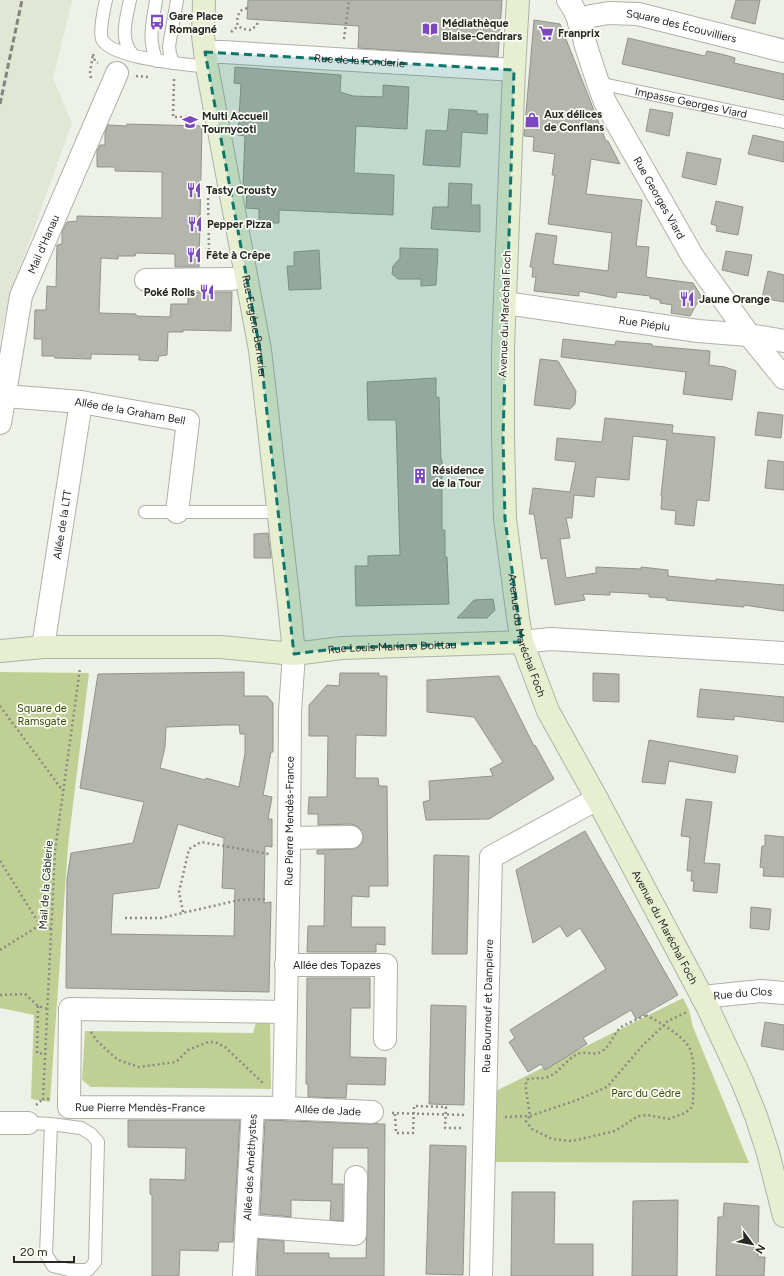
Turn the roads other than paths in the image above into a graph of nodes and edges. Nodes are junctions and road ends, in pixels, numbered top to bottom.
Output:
1 (106, 0) edge
2 (130, 0) edge
3 (156, 0) edge
4 (177, 0) edge
5 (204, 0) edge
6 (518, 0) edge
7 (568, 0) edge
8 (579, 23) junction
9 (784, 51) edge
10 (133, 55) junction
11 (206, 59) junction
12 (157, 61) junction
13 (173, 63) junction
14 (514, 70) junction
15 (117, 73) dead end
16 (598, 83) junction
17 (784, 122) edge
18 (232, 279) road end
19 (146, 280) dead end
20 (505, 303) junction
21 (749, 335) junction
22 (784, 341) edge
23 (784, 378) edge
24 (5, 396) junction
25 (81, 402) junction
26 (0, 423) edge
27 (144, 512) dead end
28 (176, 512) junction
29 (279, 512) junction
30 (522, 642) junction
31 (43, 647) junction
32 (0, 651) edge
33 (784, 653) edge
34 (294, 654) junction
35 (597, 799) junction
36 (351, 837) dead end
37 (289, 848) junction
38 (286, 965) junction
39 (784, 993) edge
40 (705, 1002) junction
41 (285, 1012) junction
42 (385, 1039) dead end
43 (270, 1108) junction
44 (372, 1112) dead end
45 (0, 1123) edge
46 (28, 1123) joint
47 (51, 1124) junction
48 (356, 1177) dead end
49 (784, 1216) edge
50 (247, 1226) junction
51 (94, 1271) edge
52 (244, 1276) edge
53 (481, 1276) edge

1 - 10 lane
2 - 10 lane
3 - 12 lane
4 - 13 lane
5 - 11 main road, Rue Eugène Berrurier
6 - 14 main road, Avenue du Maréchal Foch
7 - 8 street, Rue Georges Viard
8 - 9 street, Square des Écouvilliers
8 - 16 street, Rue Georges Viard
10 - 12 lane
11 - 13 lane
11 - 14 street, Rue de la Fonderie
11 - 29 main road, Rue Eugène Berrurier
12 - 13 lane
14 - 20 main road, Avenue du Maréchal Foch
15 - 24 street, Mail d'Hanau
16 - 17 lane, Impasse Georges Viard
16 - 21 street, Rue Georges Viard
18 - 19 street
20 - 21 street, Rue Piéplu
20 - 30 main road, Avenue du Maréchal Foch
21 - 22 street, Rue Piéplu
21 - 23 street, Rue Georges Viard
24 - 25 street, Allée de la Graham Bell
24 - 26 street, Mail d'Hanau
25 - 28 street, Allée de la Graham Bell
25 - 31 street, Allée de la LTT
27 - 28 lane
28 - 29 lane
29 - 34 main road, Rue Eugène Berrurier
30 - 33 street, Rue Louis Mariano Doittau
30 - 34 main road, Rue Louis Mariano Doittau
30 - 35 main road, Avenue du Maréchal Foch
31 - 32 main road, Rue Louis Mariano Doittau
31 - 34 main road, Rue Louis Mariano Doittau
34 - 37 street, Rue Pierre Mendès-France
35 - 40 main road, Avenue du Maréchal Foch
35 - 53 street, Rue Bourneuf et Dampierre
36 - 37 street
37 - 38 street, Rue Pierre Mendès-France
38 - 41 street, Rue Pierre Mendès-France
38 - 42 street, Allée des Topazes
39 - 40 street, Rue du Clos
40 - 49 main road, Avenue du Maréchal Foch
41 - 43 street, Rue Pierre Mendès-France
41 - 43 street, Rue Pierre Mendès-France
43 - 44 street, Allée de Jade
43 - 50 street, Allée des Améthystes
45 - 46 street
46 - 47 lane
47 - 51 lane
47 - 51 lane
48 - 50 street, Allée des Améthystes
50 - 52 street, Allée des Améthystes

